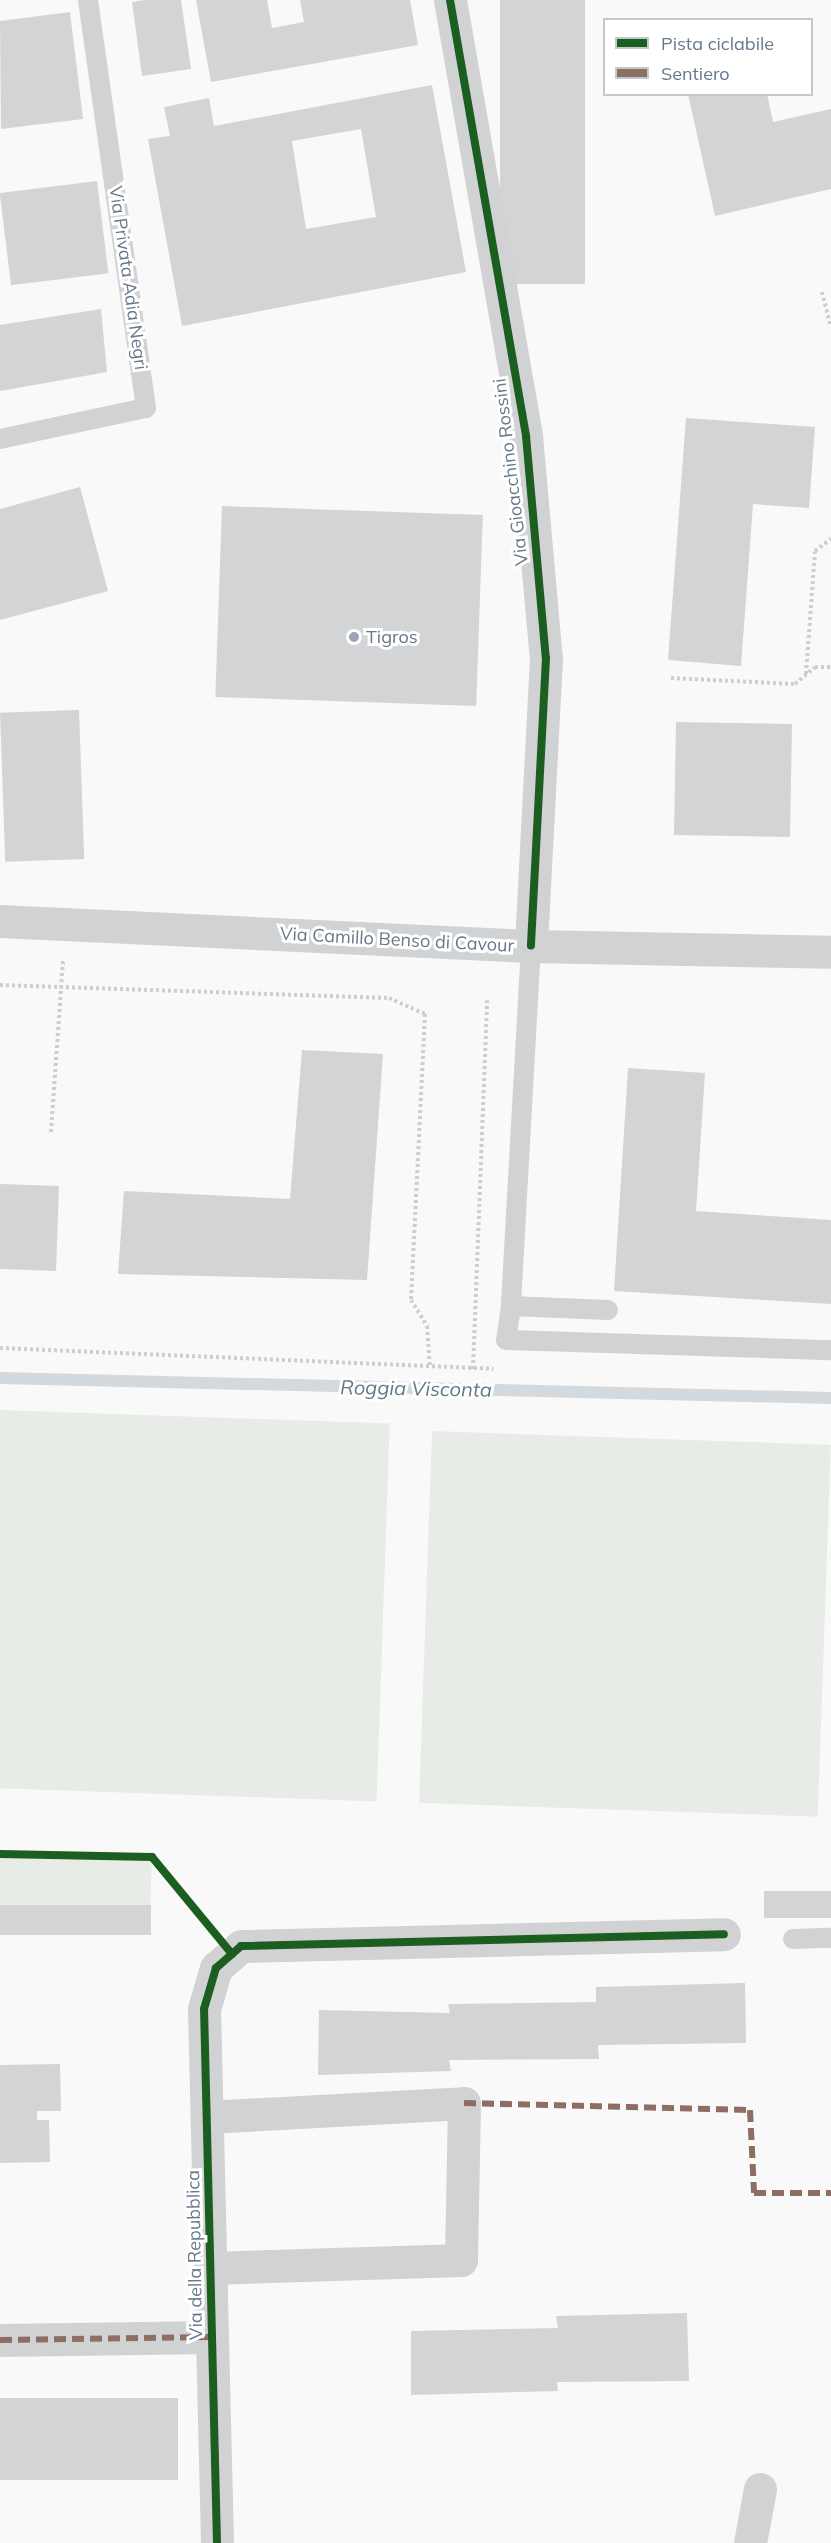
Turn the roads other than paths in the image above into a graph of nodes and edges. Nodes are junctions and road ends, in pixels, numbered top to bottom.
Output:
1 (88, 0) edge
2 (450, 0) edge
3 (0, 439) edge
4 (0, 921) edge
5 (531, 946) junction
6 (831, 952) edge
7 (511, 1306) junction
8 (608, 1310) dead end
9 (831, 1350) edge
10 (724, 1934) dead end
11 (831, 1938) edge
12 (793, 1939) dead end
13 (207, 2116) junction
14 (210, 2268) junction
15 (212, 2337) junction
16 (0, 2340) edge
17 (760, 2488) dead end
18 (217, 2543) edge
19 (750, 2543) edge

1 - 3 lane, Via Privata Adia Negri
2 - 5 street, Via Gioacchino Rossini
4 - 5 street, Via Camillo Benso di Cavour
5 - 6 street, Via Camillo Benso di Cavour
5 - 7 lane
7 - 8 lane
7 - 9 lane
10 - 13 street, Via della Repubblica
11 - 12 lane
13 - 14 street, Via della Repubblica
13 - 14 street
14 - 15 street, Via della Repubblica
15 - 16 street
15 - 18 street, Via della Repubblica
17 - 19 street

